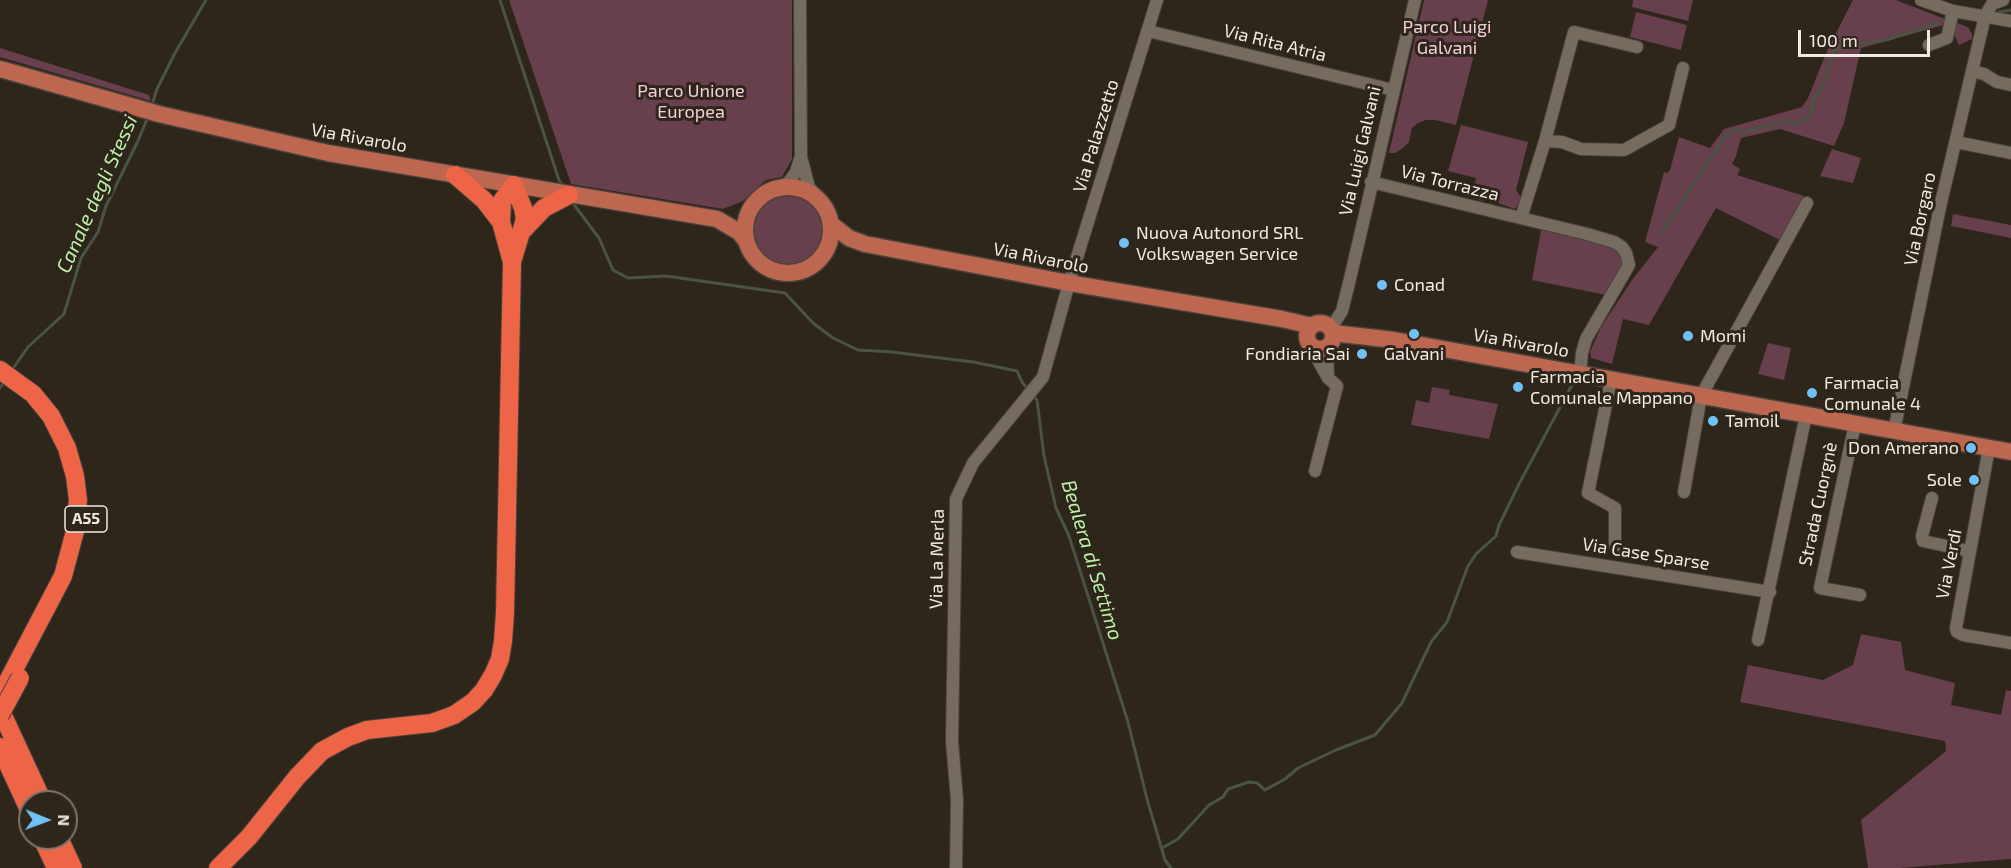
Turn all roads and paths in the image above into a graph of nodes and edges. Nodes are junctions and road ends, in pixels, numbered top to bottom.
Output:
1 (800, 0) edge
2 (1157, 0) edge
3 (1415, 0) edge
4 (1921, 0) edge
5 (2003, 0) edge
6 (1953, 11) junction
7 (1984, 16) junction
8 (2011, 21) edge
9 (1148, 31) junction
10 (1929, 45) dead end
11 (1637, 47) dead end
12 (1683, 68) dead end
13 (0, 69) edge
14 (1972, 71) junction
15 (2011, 85) edge
16 (1393, 90) junction
17 (1545, 141) junction
18 (1956, 142) junction
19 (2011, 153) edge
20 (801, 158) junction
21 (455, 175) junction
22 (1371, 182) junction
23 (514, 185) junction
24 (772, 190) junction
25 (567, 195) junction
26 (819, 200) junction
27 (1807, 203) dead end
28 (752, 207) junction
29 (1521, 218) junction
30 (717, 219) junction
31 (501, 222) junction
32 (831, 224) junction
33 (524, 229) junction
34 (747, 242) junction
35 (865, 244) junction
36 (825, 251) junction
37 (512, 262) junction
38 (1070, 283) junction
39 (1323, 335) junction
40 (7, 369) edge
41 (1580, 374) junction
42 (1611, 380) junction
43 (1701, 396) junction
44 (1806, 415) junction
45 (1855, 424) junction
46 (1894, 431) junction
47 (1989, 448) junction
48 (2011, 452) edge
49 (1315, 471) dead end
50 (1684, 492) dead end
51 (1932, 498) dead end
52 (1970, 551) junction
53 (1517, 552) dead end
54 (1614, 556) junction
55 (1770, 592) junction
56 (1860, 596) dead end
57 (1758, 640) dead end
58 (2011, 643) edge
59 (17, 673) junction
60 (0, 696) edge
61 (0, 709) edge
62 (0, 715) edge
63 (0, 747) edge
64 (20, 790) edge
65 (37, 790) edge
66 (48, 850) edge
67 (65, 850) edge
68 (56, 868) edge
69 (73, 868) edge
70 (218, 868) edge
71 (956, 868) edge

1 - 20 street
2 - 9 street, Via Palazzetto
3 - 16 street, Via Luigi Galvani
4 - 6 street
5 - 7 street
6 - 7 street
6 - 10 street
7 - 8 street
7 - 14 street, Via Borgaro
9 - 16 street, Via Rita Atria
9 - 38 street, Via Palazzetto
11 - 17 street
12 - 17 street
13 - 21 main road, Via Rivarolo
14 - 15 street
14 - 18 street, Via Borgaro
16 - 22 street, Via Luigi Galvani
17 - 29 street
18 - 19 street
18 - 46 street, Via Borgaro
20 - 24 street
20 - 26 street
21 - 23 main road, Via Rivarolo
21 - 31 highway
22 - 29 street, Via Torrazza
22 - 39 street, Via Luigi Galvani
23 - 25 main road, Via Rivarolo
23 - 31 highway
23 - 33 highway
24 - 26 main road
24 - 28 main road
25 - 30 main road, Via Rivarolo
25 - 33 highway
26 - 32 main road
27 - 43 street
28 - 30 main road, Via Rivarolo
28 - 34 main road
29 - 41 street, Via Torrazza
30 - 34 main road, Via Rivarolo
31 - 37 highway
32 - 35 main road, Via Rivarolo
32 - 36 main road
33 - 37 highway
34 - 36 main road
35 - 36 main road, Via Rivarolo
35 - 38 main road, Via Rivarolo
37 - 70 highway
38 - 39 main road, Via Rivarolo
38 - 71 street, Via La Merla
39 - 41 main road, Via Rivarolo
39 - 49 street
40 - 59 highway, A55
41 - 42 main road, Via Rivarolo
42 - 43 main road, Via Rivarolo
42 - 54 street
43 - 44 main road, Strada Cuorgnè
43 - 50 street
44 - 45 main road, Strada Cuorgnè
44 - 55 street
45 - 46 main road, Strada Cuorgnè
45 - 56 street, Strada Cuorgnè
46 - 47 main road, Strada Cuorgnè
47 - 48 main road, Strada Cuorgnè
47 - 52 street, Via Verdi
51 - 52 street
52 - 58 street, Via Verdi
53 - 54 street, Via Case Sparse
54 - 55 street, Via Case Sparse
55 - 57 street
59 - 60 highway
59 - 62 highway, A55, bridge
61 - 65 highway
63 - 64 highway
66 - 68 highway
67 - 69 highway

